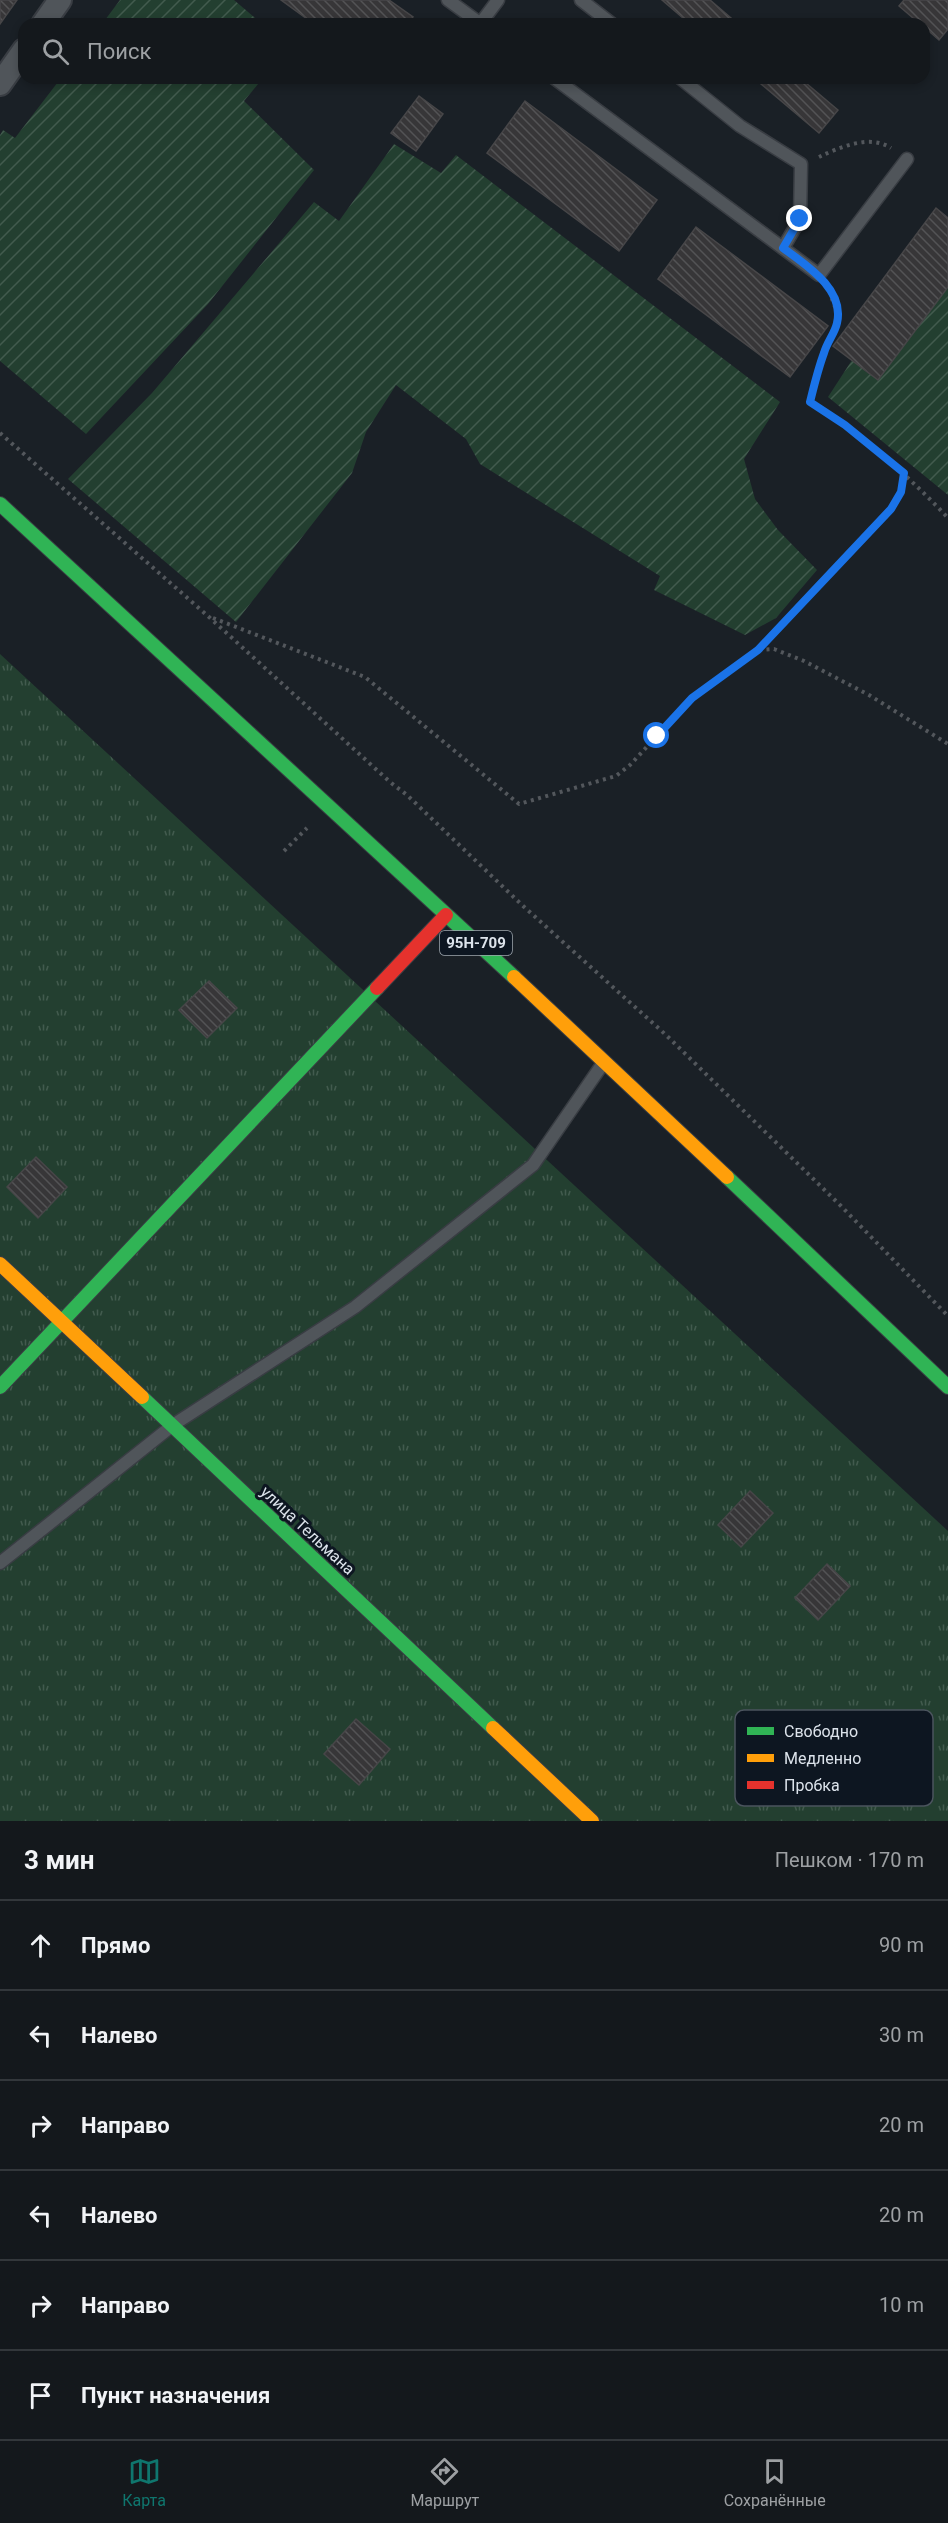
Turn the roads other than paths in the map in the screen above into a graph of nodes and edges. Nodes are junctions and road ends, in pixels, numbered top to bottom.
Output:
1 (60, 0) edge
2 (448, 0) edge
3 (498, 0) edge
4 (581, 0) edge
5 (47, 18) edge
6 (473, 18) edge
7 (485, 18) edge
8 (604, 18) edge
9 (18, 59) edge
10 (0, 84) edge
11 (562, 84) edge
12 (688, 84) edge
13 (907, 159) road end
14 (783, 248) junction
15 (0, 504) edge
16 (446, 915) junction
17 (605, 1061) junction
18 (0, 1264) edge
19 (61, 1322) junction
20 (0, 1387) edge
21 (948, 1387) edge
22 (173, 1425) junction
23 (0, 1563) edge
24 (592, 1821) edge

1 - 5 street
2 - 6 lane
3 - 7 lane
4 - 8 lane
9 - 10 street
11 - 14 lane
12 - 14 lane
13 - 14 lane
15 - 16 street, 95Н-709
16 - 17 street, 95Н-709
16 - 19 street
17 - 21 street, 95Н-709
17 - 22 lane
18 - 19 street, улица Тельмана
19 - 20 street
19 - 22 street, улица Тельмана
22 - 23 lane
22 - 24 street, улица Тельмана

